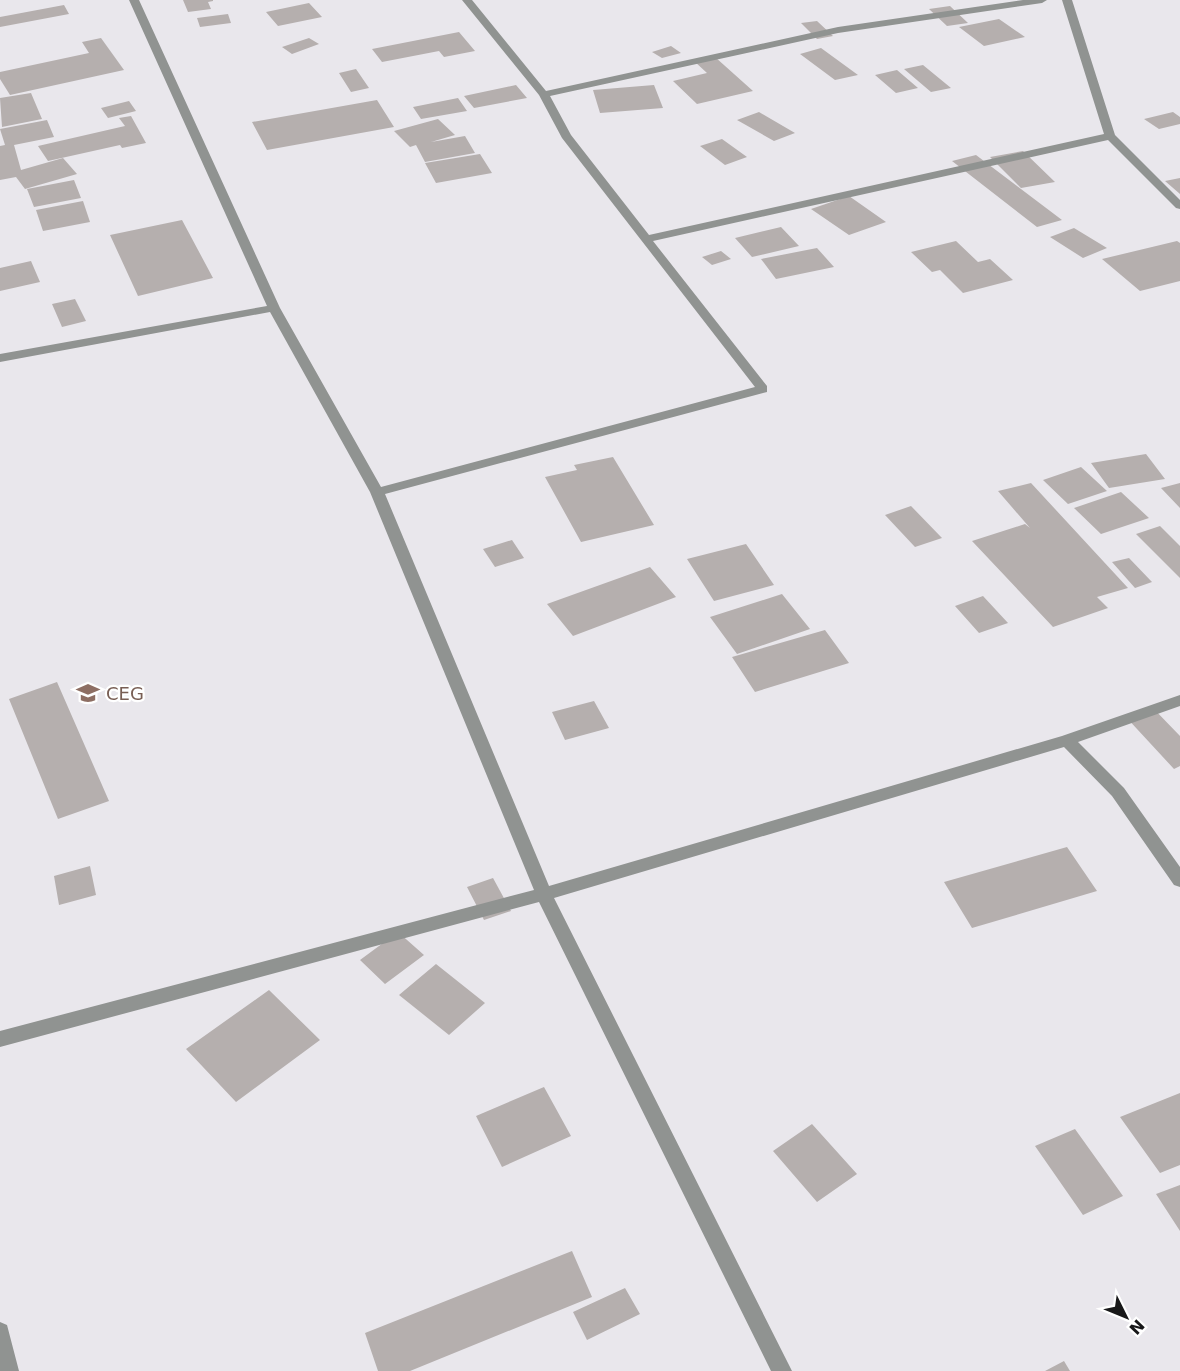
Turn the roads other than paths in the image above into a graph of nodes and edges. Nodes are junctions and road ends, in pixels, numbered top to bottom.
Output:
1 (134, 0) edge
2 (467, 0) edge
3 (1042, 0) edge
4 (1067, 0) edge
5 (544, 94) junction
6 (1110, 136) junction
7 (1180, 206) edge
8 (647, 239) junction
9 (274, 308) junction
10 (0, 358) edge
11 (377, 492) junction
12 (1180, 700) edge
13 (1067, 740) junction
14 (1180, 880) edge
15 (544, 894) junction
16 (0, 1039) edge
17 (0, 1332) edge
18 (9, 1371) edge
19 (782, 1371) edge

1 - 9 street
2 - 5 street
3 - 5 street
4 - 6 street
5 - 8 street
6 - 7 street
6 - 8 street
8 - 11 street
9 - 10 street
9 - 11 street
11 - 15 street
12 - 13 street
13 - 14 street
13 - 15 street
15 - 16 street
15 - 19 street
17 - 18 street

